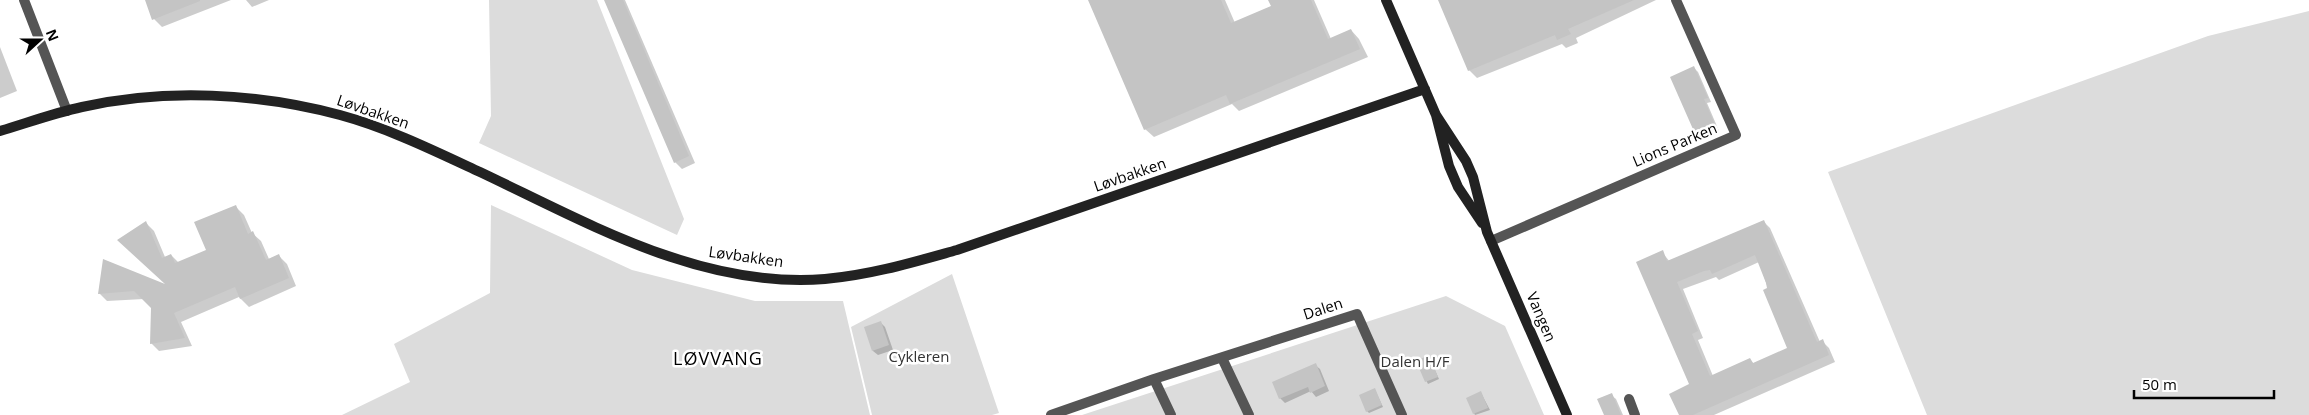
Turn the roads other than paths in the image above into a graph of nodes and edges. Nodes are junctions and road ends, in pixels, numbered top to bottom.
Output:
1 (24, 0) edge
2 (1386, 0) edge
3 (1676, 0) edge
4 (1425, 89) junction
5 (67, 111) junction
6 (1436, 115) junction
7 (0, 131) edge
8 (1489, 236) junction
9 (1222, 358) junction
10 (1154, 379) junction
11 (1628, 399) dead end
12 (1054, 415) edge
13 (1171, 415) edge
14 (1249, 415) edge
15 (1402, 415) edge
16 (1567, 415) edge
17 (1635, 415) edge

1 - 5 street
2 - 4 street, Vangen
3 - 8 street, Lions Parken
4 - 5 street, Løvbakken
4 - 6 street, Vangen
5 - 7 street, Løvbakken
6 - 8 street, Vangen
6 - 8 street, Vangen
8 - 16 street, Vangen
9 - 10 street, Dalen
9 - 14 street
9 - 15 street, Dalen
10 - 12 street, Dalen
10 - 13 street
11 - 17 street

